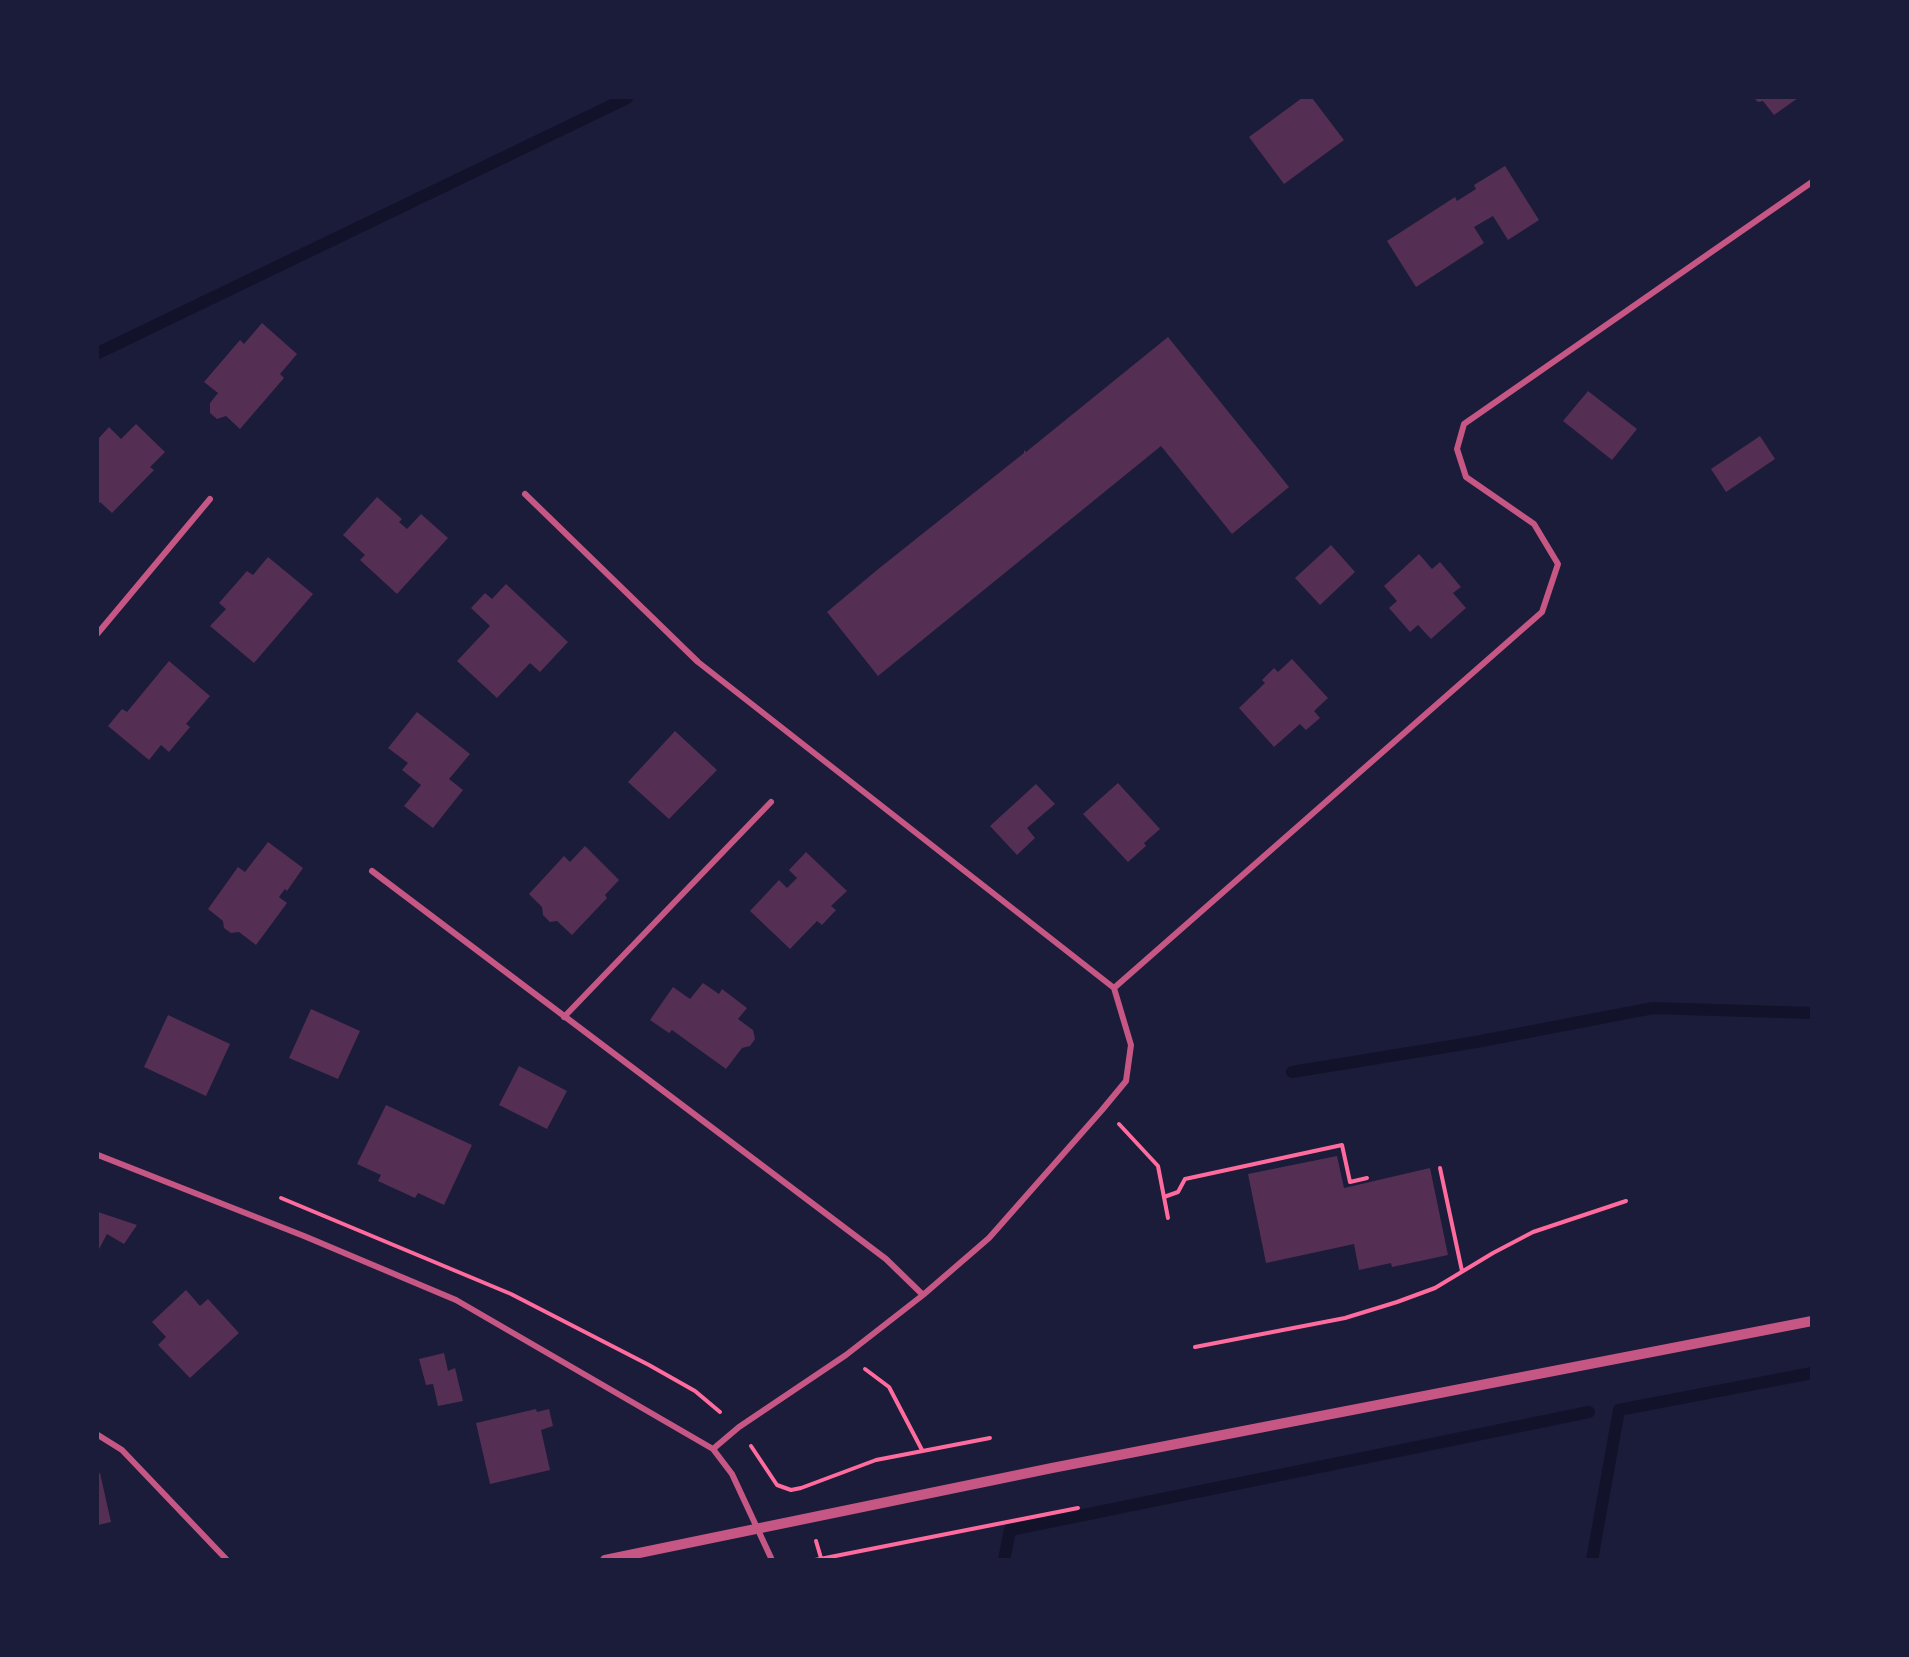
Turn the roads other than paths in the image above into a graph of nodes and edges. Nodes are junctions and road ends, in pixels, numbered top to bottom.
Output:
1 (1812, 182) edge
2 (525, 494) dead end
3 (210, 499) dead end
4 (98, 633) edge
5 (771, 802) dead end
6 (372, 871) dead end
7 (1114, 988) junction
8 (564, 1017) junction
9 (98, 1155) edge
10 (923, 1295) junction
11 (1812, 1321) edge
12 (98, 1435) edge
13 (713, 1449) junction
14 (759, 1528) junction
15 (227, 1560) edge
16 (605, 1560) edge
17 (771, 1560) edge

1 - 7 street
2 - 7 street
3 - 4 street
5 - 8 street
6 - 8 street
7 - 10 street
8 - 10 street
9 - 13 street
10 - 13 street
11 - 14 street
12 - 15 street
13 - 14 street
14 - 16 street
14 - 17 street

